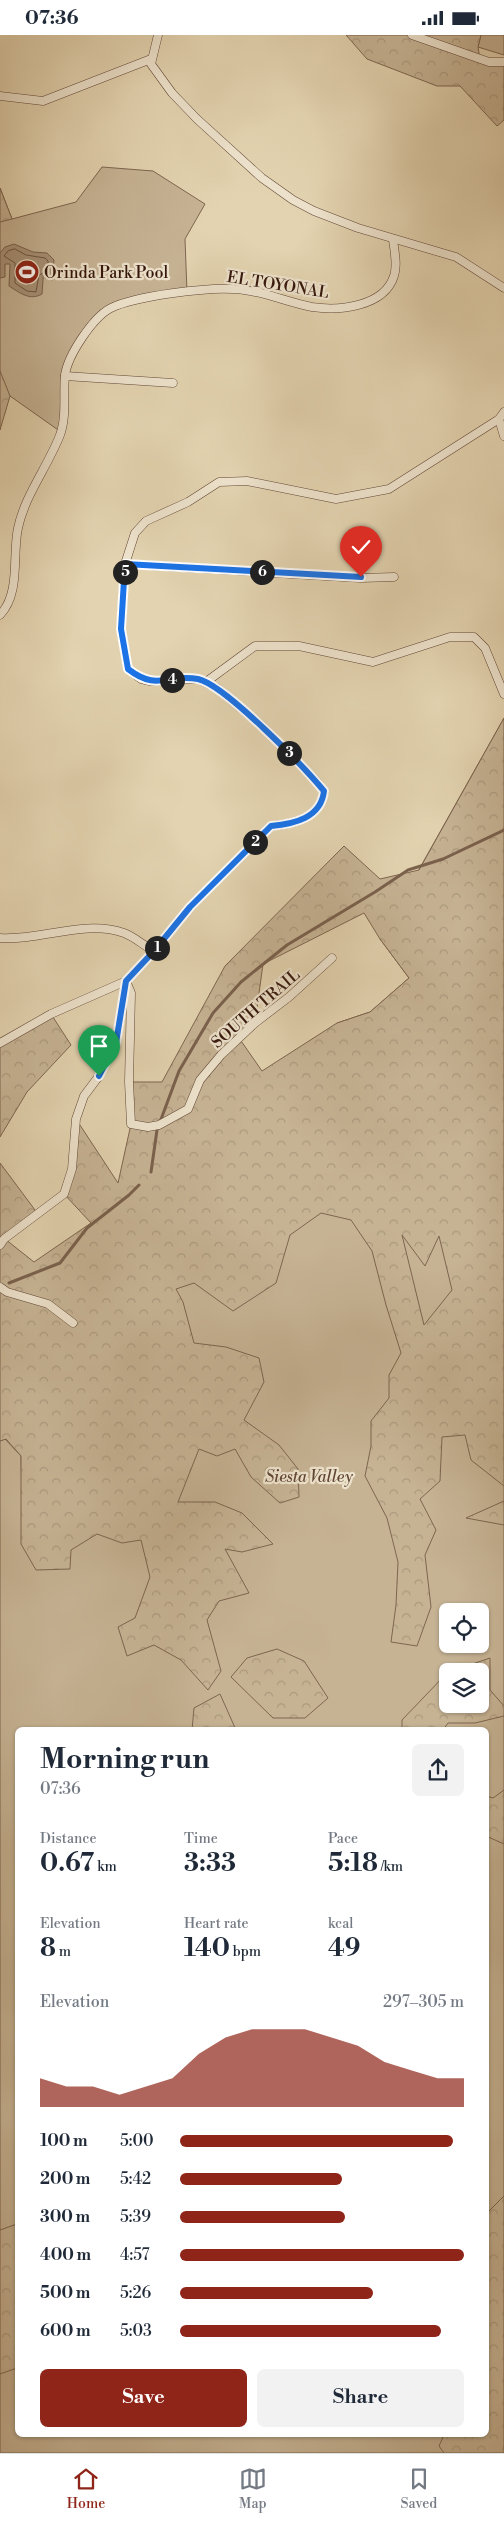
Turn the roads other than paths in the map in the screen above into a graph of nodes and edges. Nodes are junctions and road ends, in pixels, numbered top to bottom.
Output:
1 (158, 35) edge
2 (412, 35) edge
3 (151, 59) junction
4 (504, 63) edge
5 (0, 96) edge
6 (393, 239) junction
7 (504, 288) edge
8 (65, 376) junction
9 (173, 383) dead end
10 (502, 415) edge
11 (504, 436) edge
12 (125, 564) junction
13 (394, 577) dead end
14 (0, 615) edge
15 (206, 682) junction
16 (504, 694) edge
17 (0, 938) edge
18 (154, 951) junction
19 (332, 958) dead end
20 (126, 981) junction
21 (0, 1043) edge
22 (0, 1245) edge
23 (0, 1287) edge
24 (73, 1323) dead end

1 - 3 street
2 - 4 street
3 - 5 street
3 - 6 street
6 - 7 street
6 - 8 street, EL TOYONAL
8 - 9 street
8 - 14 street, EL TOYONAL
10 - 11 street
10 - 12 street
12 - 13 street
12 - 15 street
15 - 16 street
15 - 18 street
17 - 18 street
18 - 20 street
19 - 20 street, SOUTH TRAIL
20 - 21 street
20 - 22 street
23 - 24 street

